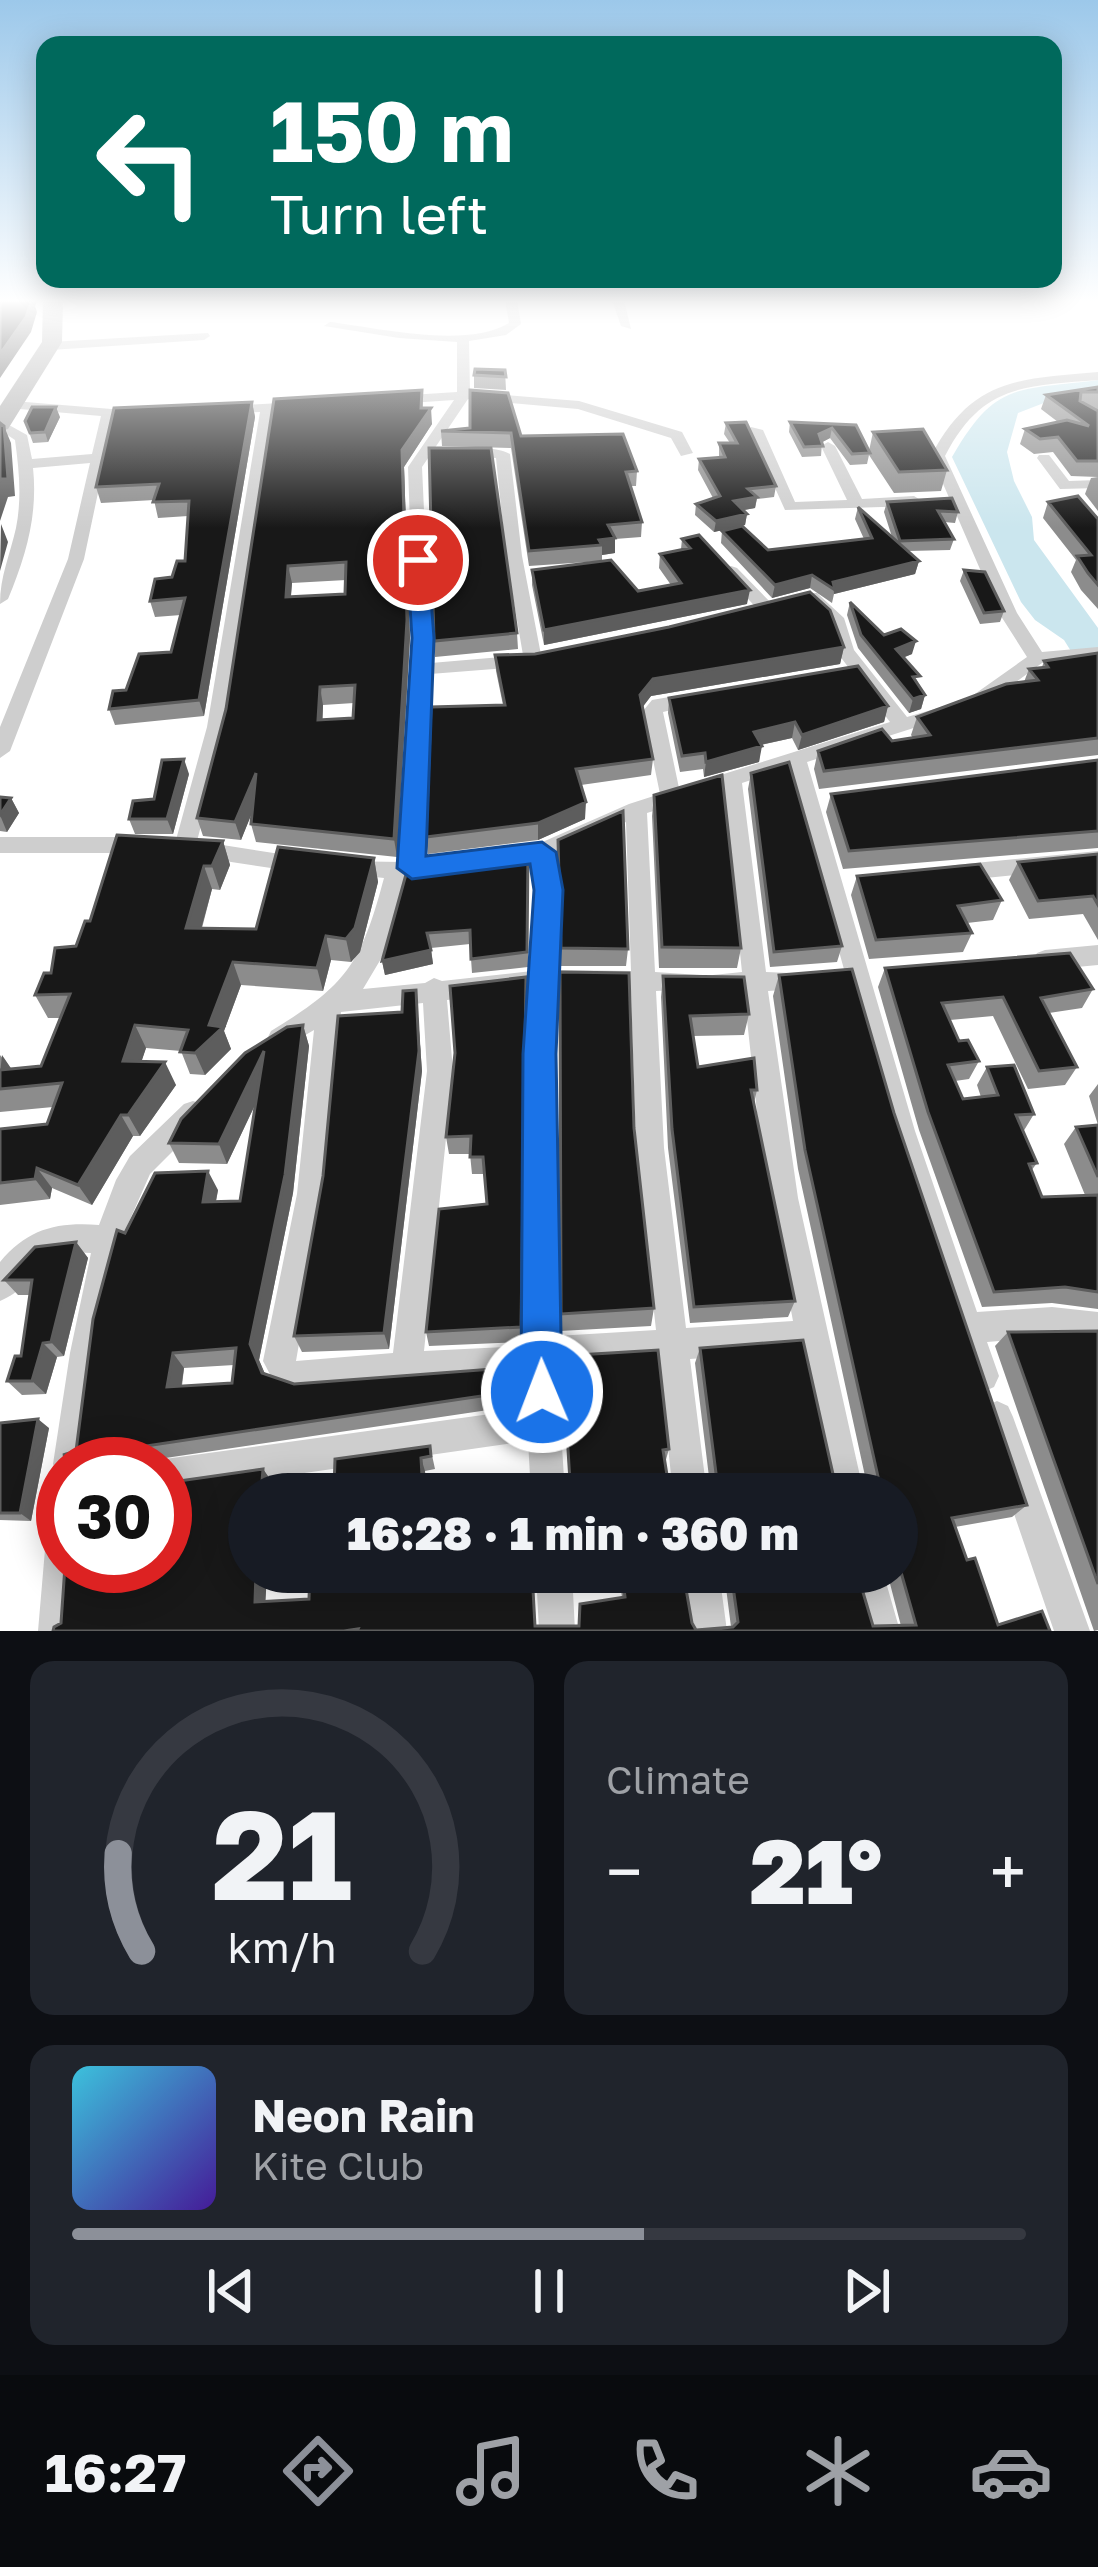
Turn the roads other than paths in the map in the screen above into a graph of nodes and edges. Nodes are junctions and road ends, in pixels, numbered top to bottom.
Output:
1 (30, 376) edge
2 (464, 376) edge
3 (1098, 376) edge
4 (464, 395) junction
5 (382, 401) edge
6 (318, 405) edge
7 (10, 406) edge
8 (266, 408) junction
9 (200, 412) edge
10 (108, 415) junction
11 (157, 415) edge
12 (756, 430) edge
13 (828, 446) edge
14 (686, 453) dead end
15 (422, 454) junction
16 (98, 458) junction
17 (1044, 458) dead end
18 (27, 464) junction
19 (1098, 484) edge
20 (957, 500) junction
21 (857, 504) junction
22 (724, 563) edge
23 (538, 575) edge
24 (517, 577) junction
25 (0, 599) edge
26 (1098, 653) edge
27 (556, 656) edge
28 (1037, 658) junction
29 (533, 660) junction
30 (422, 669) junction
31 (858, 671) junction
32 (836, 675) edge
33 (725, 693) edge
34 (903, 726) junction
35 (0, 751) edge
36 (797, 763) junction
37 (732, 781) junction
38 (671, 798) junction
39 (636, 809) junction
40 (0, 845) edge
41 (184, 848) junction
42 (542, 852) junction
43 (1098, 859) edge
44 (404, 870) junction
45 (931, 875) edge
46 (1097, 957) edge
47 (1017, 962) edge
48 (873, 975) junction
49 (542, 980) junction
50 (644, 980) junction
51 (755, 983) junction
52 (434, 988) junction
53 (334, 1005) junction
54 (260, 1051) edge
55 (212, 1093) edge
56 (112, 1241) junction
57 (0, 1286) edge
58 (1098, 1327) edge
59 (968, 1328) junction
60 (812, 1334) junction
61 (669, 1345) junction
62 (541, 1357) junction
63 (407, 1367) junction
64 (543, 1423) junction
65 (74, 1437) edge
66 (192, 1472) edge
67 (547, 1473) edge
68 (687, 1473) edge
69 (843, 1473) edge
70 (59, 1593) edge
71 (555, 1593) edge
72 (704, 1593) edge
73 (871, 1593) edge
74 (56, 1631) edge
75 (557, 1631) edge
76 (709, 1631) edge
77 (882, 1631) edge
78 (1072, 1631) edge

1 - 7 main road
2 - 4 street
3 - 20 street
4 - 5 street
4 - 14 street
4 - 15 street
6 - 8 street
7 - 10 street
7 - 18 street
8 - 9 street
8 - 41 street
10 - 11 street
10 - 16 street
12 - 21 street
13 - 21 street
15 - 24 street
15 - 30 street
16 - 18 street
16 - 35 street
17 - 19 street
18 - 25 street
20 - 21 street
20 - 28 street
22 - 31 street
23 - 24 street
24 - 29 street
26 - 28 street
27 - 29 street
28 - 34 street
29 - 30 street
30 - 44 street
31 - 32 street
31 - 34 street
33 - 38 street
34 - 36 street
36 - 37 street
36 - 48 street
37 - 38 street
37 - 51 street
38 - 39 street
39 - 42 street
39 - 50 street
40 - 41 street
41 - 44 street
42 - 44 street
42 - 49 street
43 - 45 street
44 - 53 street
46 - 47 street
48 - 51 street
48 - 59 street
49 - 50 street
49 - 52 street
49 - 62 street
50 - 51 street
50 - 61 street
51 - 60 street
52 - 53 street
52 - 63 street
53 - 54 street
53 - 63 street
55 - 56 street
56 - 57 street
56 - 65 street
58 - 59 street
59 - 78 street
60 - 61 street
60 - 69 street
61 - 62 street
61 - 68 street
62 - 63 street
62 - 64 street
64 - 66 street
64 - 67 street
70 - 74 street
71 - 75 street
72 - 76 street
73 - 77 street

